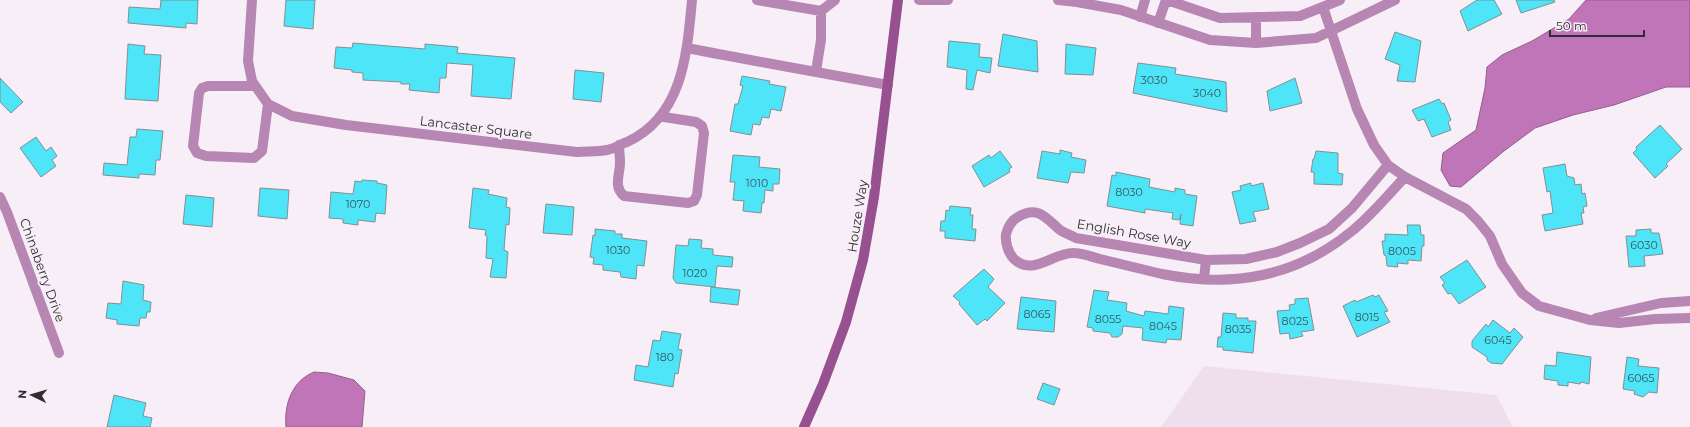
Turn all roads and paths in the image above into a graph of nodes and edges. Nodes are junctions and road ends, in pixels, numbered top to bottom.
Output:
1 (252, 0) edge
2 (692, 0) edge
3 (757, 0) edge
4 (835, 0) edge
5 (898, 0) edge
6 (919, 0) edge
7 (948, 0) edge
8 (1058, 0) edge
9 (1145, 0) edge
10 (1166, 0) edge
11 (1340, 0) edge
12 (1395, 0) edge
13 (1323, 7) junction
14 (822, 11) junction
15 (1140, 17) junction
16 (1256, 17) junction
17 (1158, 23) junction
18 (1332, 30) junction
19 (1256, 43) junction
20 (687, 48) junction
21 (816, 71) junction
22 (888, 85) junction
23 (255, 86) junction
24 (268, 104) junction
25 (661, 115) junction
26 (619, 145) junction
27 (1388, 165) junction
28 (1405, 177) junction
29 (0, 197) edge
30 (1076, 238) junction
31 (1073, 252) junction
32 (1206, 260) junction
33 (1204, 279) junction
34 (1690, 301) edge
35 (1690, 318) edge
36 (1590, 320) junction
37 (59, 353) dead end
38 (804, 427) edge

1 - 23 street, Lancaster Square
2 - 20 street, Lancaster Square
3 - 14 street
4 - 14 street
5 - 22 street, Houze Way
6 - 7 street
8 - 15 street
9 - 15 street
10 - 16 street
10 - 17 street
11 - 13 street
12 - 18 street
13 - 16 street
13 - 18 street
14 - 21 street
15 - 17 street
16 - 19 street
17 - 19 street
18 - 19 street
18 - 27 street
20 - 21 street
20 - 25 street, Lancaster Square
21 - 22 street
22 - 38 street, Houze Way
23 - 24 street, Lancaster Square
23 - 24 street
24 - 26 street, Lancaster Square
25 - 26 street, Lancaster Square
25 - 26 street
27 - 28 street
27 - 32 street, English Rose Way
28 - 33 street, English Rose Way
28 - 36 street
29 - 37 street, Chinaberry Drive
30 - 31 street
30 - 31 street, English Rose Way
30 - 32 street, English Rose Way
31 - 33 street, English Rose Way
32 - 33 street
34 - 36 street
35 - 36 street

